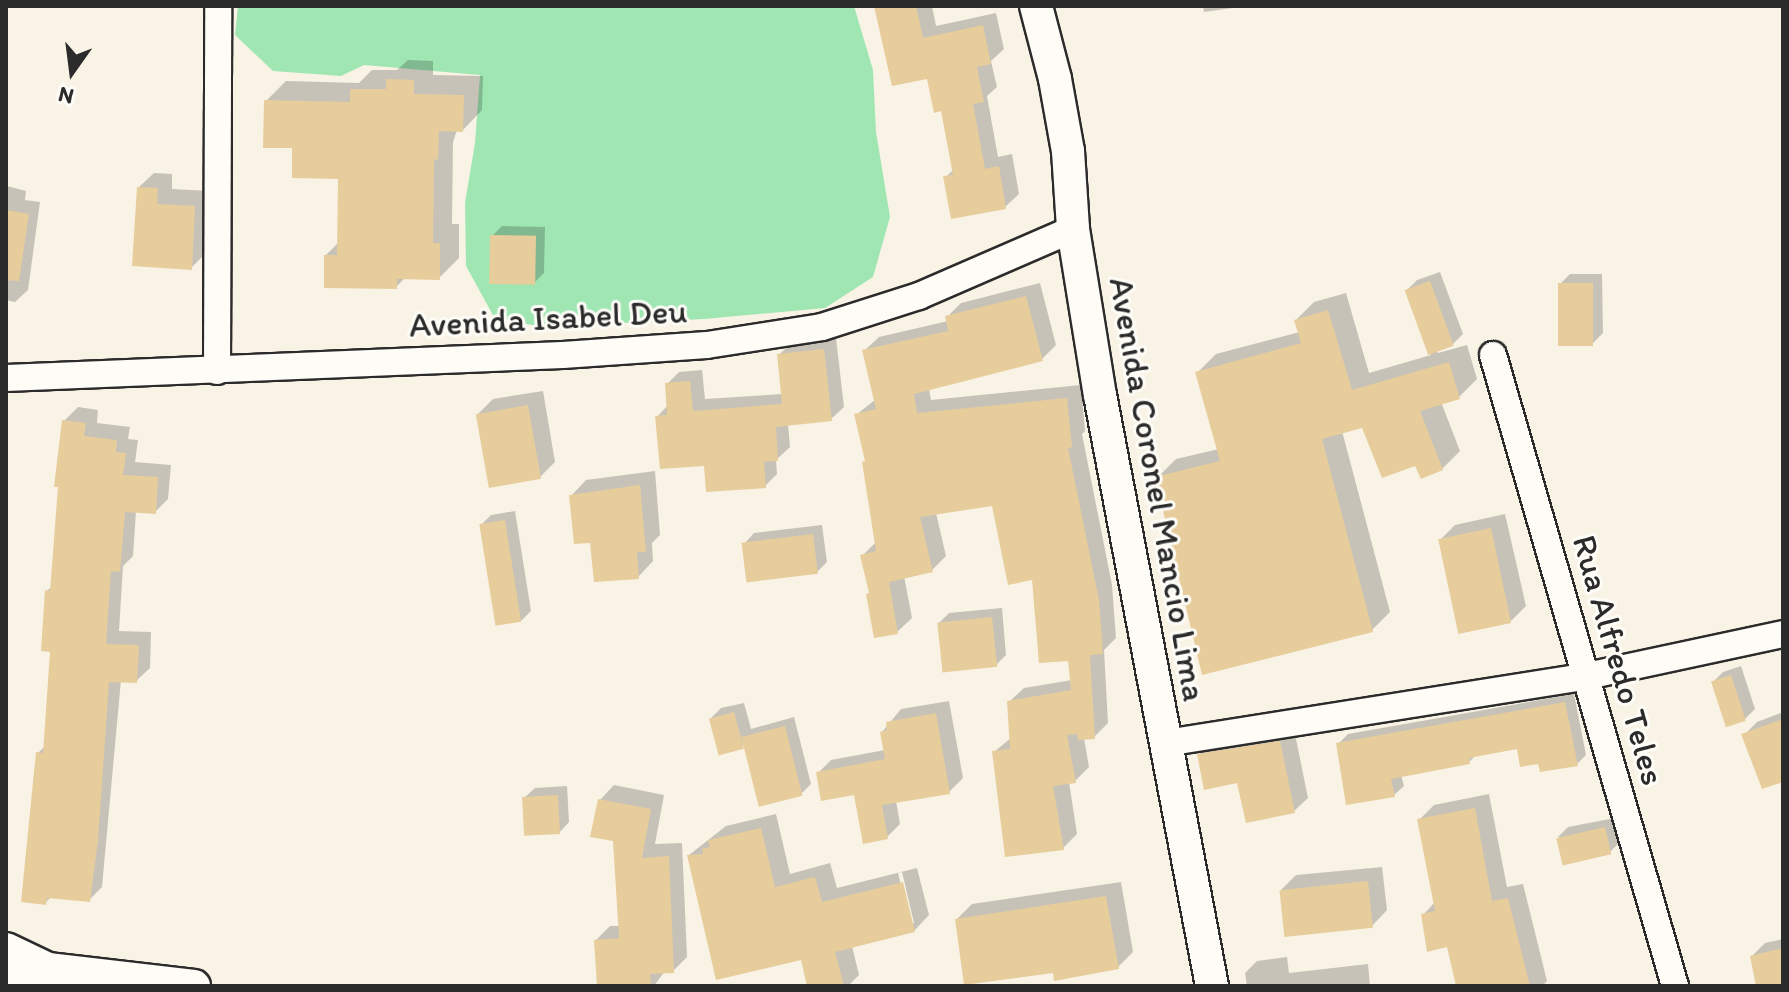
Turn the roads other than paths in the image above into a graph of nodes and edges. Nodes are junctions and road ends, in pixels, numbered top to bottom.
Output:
1 (218, 6) edge
2 (1036, 6) edge
3 (1073, 229) junction
4 (1493, 355) dead end
5 (217, 371) junction
6 (6, 378) edge
7 (6, 388) edge
8 (1783, 634) edge
9 (1587, 676) junction
10 (1166, 743) junction
11 (6, 949) edge
12 (48, 969) junction
13 (6, 977) edge
14 (194, 986) edge
15 (1212, 986) edge
16 (1675, 986) edge

1 - 5 street
2 - 3 street, Avenida Coronel Mancio Lima
3 - 5 street, Avenida Isabel Deu
3 - 10 street, Avenida Coronel Mancio Lima
4 - 9 street, Rua Alfredo Teles
5 - 6 street, Avenida Isabel Deu
6 - 7 street
8 - 9 street
9 - 10 street
9 - 16 street, Rua Alfredo Teles
10 - 15 street, Avenida Coronel Mancio Lima
11 - 12 street
12 - 13 street
12 - 14 street

